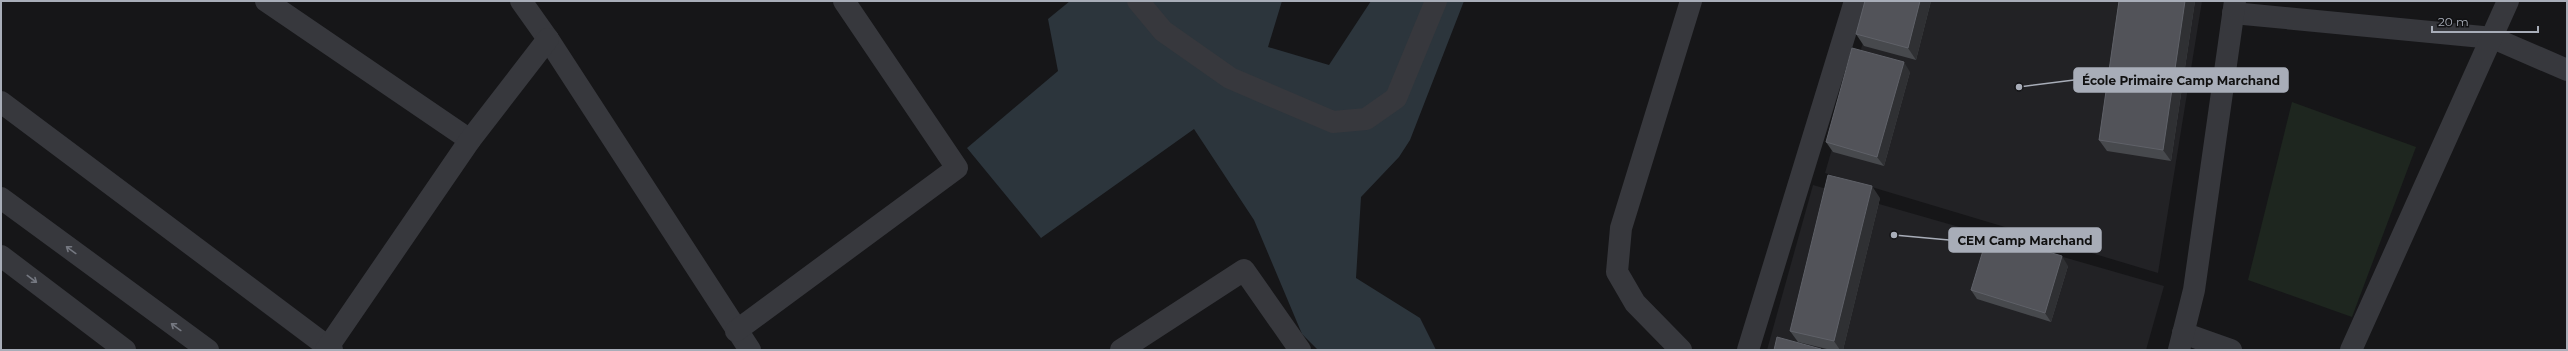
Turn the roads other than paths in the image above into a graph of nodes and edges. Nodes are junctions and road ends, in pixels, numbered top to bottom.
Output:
1 (266, 1) edge
2 (521, 1) edge
3 (844, 1) edge
4 (1138, 1) edge
5 (1436, 1) edge
6 (1691, 1) edge
7 (1855, 1) edge
8 (2508, 1) edge
9 (2234, 7) edge
10 (2493, 38) junction
11 (548, 39) junction
12 (2567, 70) edge
13 (1, 102) edge
14 (470, 140) junction
15 (1, 198) edge
16 (1, 256) edge
17 (736, 331) junction
18 (2181, 341) edge
19 (329, 349) edge
20 (125, 350) edge
21 (208, 350) edge
22 (750, 350) edge
23 (1121, 350) edge
24 (1300, 350) edge
25 (1681, 350) edge
26 (1748, 350) edge
27 (2231, 350) edge
28 (2350, 350) edge

1 - 14 street
2 - 11 street
3 - 17 street
4 - 5 street
6 - 25 street
7 - 26 street
8 - 10 street
9 - 10 street
9 - 18 street
10 - 12 street
10 - 28 street
11 - 14 street
11 - 17 street
13 - 19 street
14 - 19 street
21 -> 15 street
16 -> 20 street
17 - 22 street
18 - 27 street
23 - 24 street

